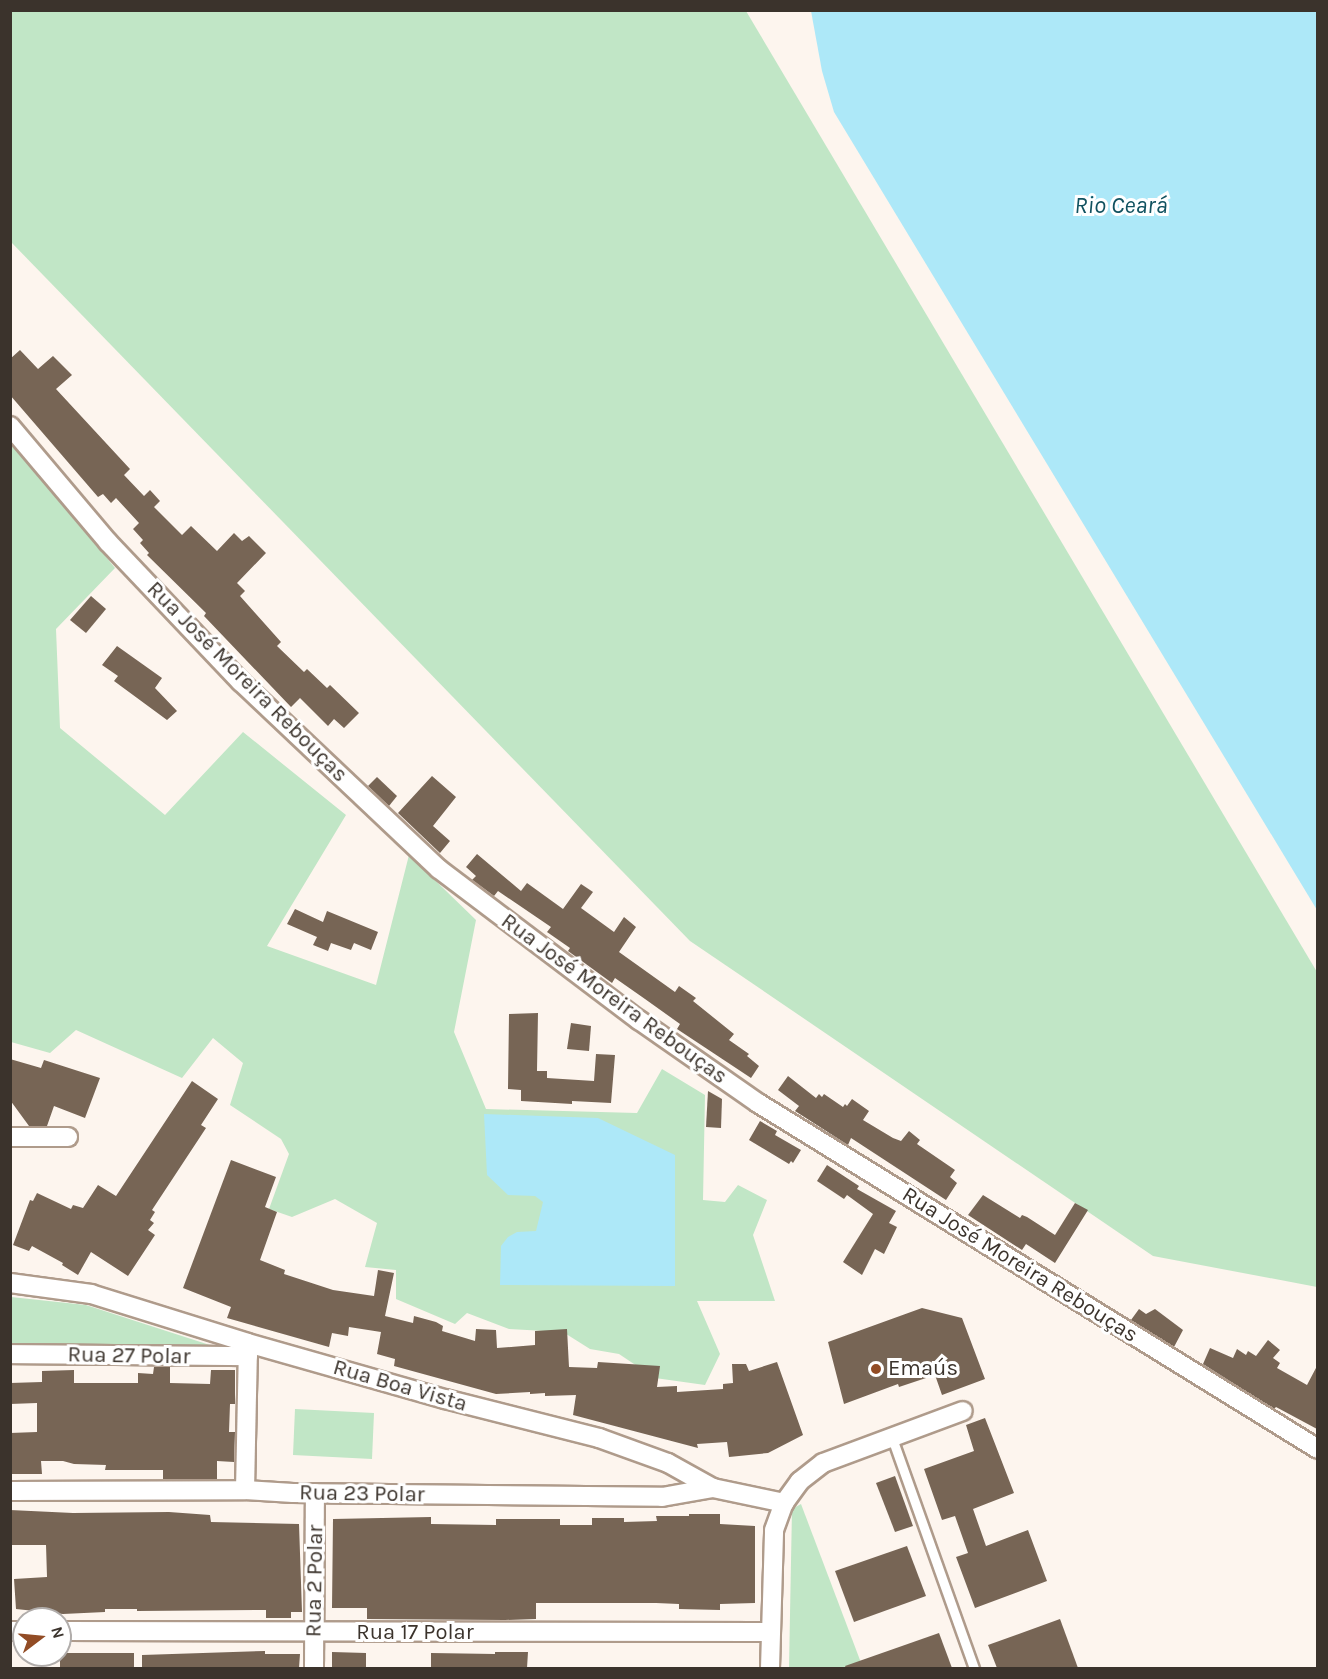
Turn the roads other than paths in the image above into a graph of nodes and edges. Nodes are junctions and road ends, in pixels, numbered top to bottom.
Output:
1 (10, 426) edge
2 (10, 1137) edge
3 (68, 1137) dead end
4 (10, 1282) edge
5 (248, 1349) junction
6 (10, 1354) edge
7 (963, 1411) dead end
8 (891, 1437) junction
9 (1317, 1449) edge
10 (713, 1488) junction
11 (244, 1490) junction
12 (10, 1491) edge
13 (315, 1493) junction
14 (784, 1503) junction
15 (72, 1631) edge
16 (770, 1632) junction
17 (314, 1633) junction
18 (314, 1668) edge
19 (770, 1668) edge
20 (974, 1668) edge

1 - 9 street, Rua José Moreira Rebouças
2 - 3 street
4 - 5 street, Rua Boa Vista
5 - 6 street, Rua 27 Polar
5 - 10 street, Rua Boa Vista
5 - 11 street
7 - 8 street
8 - 14 street
8 - 20 lane
10 - 13 street, Rua 23 Polar
10 - 14 street, Rua Boa Vista
11 - 12 street, Rua 23 Polar
11 - 13 street, Rua 23 Polar
13 - 17 street, Rua 2 Polar
14 - 16 street
15 - 17 street, Rua 17 Polar
16 - 17 street, Rua 17 Polar
16 - 19 street
17 - 18 street, Rua 2 Polar

